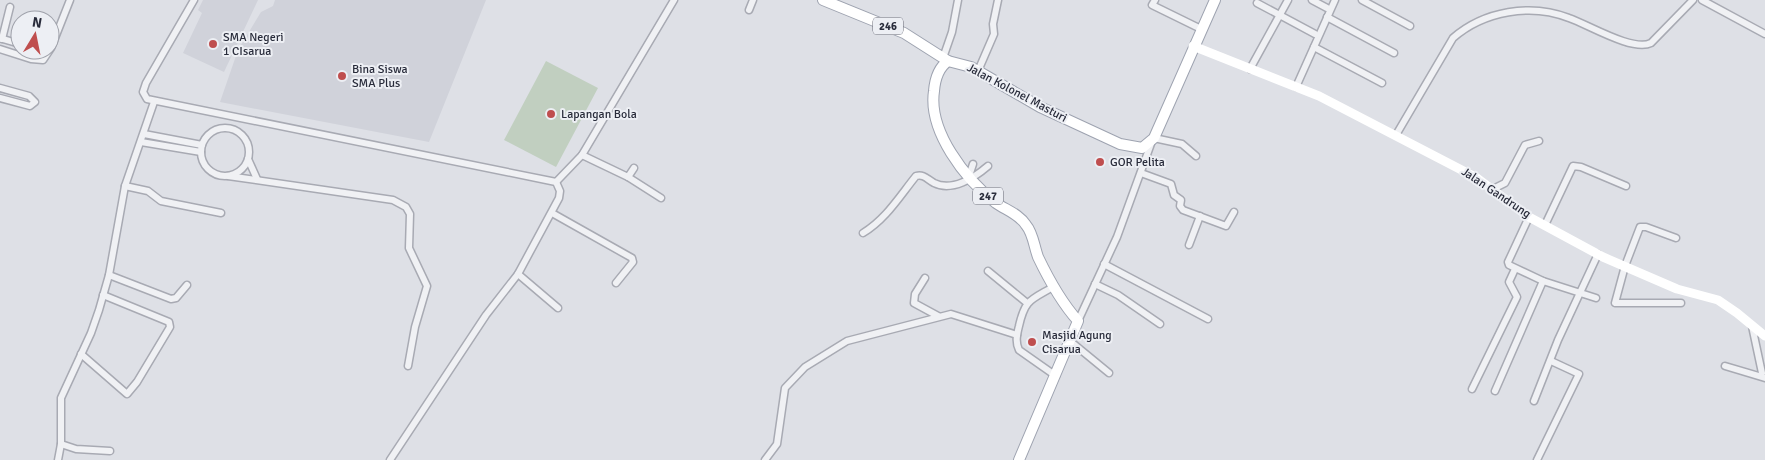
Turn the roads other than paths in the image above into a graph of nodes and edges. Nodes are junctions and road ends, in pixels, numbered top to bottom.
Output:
1 (70, 0) edge
2 (194, 0) edge
3 (674, 0) edge
4 (753, 0) edge
5 (823, 0) edge
6 (958, 0) edge
7 (998, 0) edge
8 (1155, 0) edge
9 (1215, 0) edge
10 (1288, 0) edge
11 (1312, 0) edge
12 (1335, 0) edge
13 (1362, 0) edge
14 (1694, 0) edge
15 (1702, 0) edge
16 (1256, 3) dead end
17 (10, 7) dead end
18 (1327, 8) dead end
19 (749, 10) dead end
20 (1280, 15) junction
21 (1327, 17) junction
22 (60, 24) edge
23 (1410, 26) dead end
24 (1201, 30) junction
25 (1315, 34) dead end
26 (1765, 34) edge
27 (1, 38) edge
28 (1193, 46) junction
29 (1314, 47) junction
30 (1394, 53) dead end
31 (946, 59) junction
32 (1250, 69) junction
33 (978, 71) junction
34 (1382, 83) dead end
35 (1296, 87) junction
36 (0, 88) edge
37 (0, 98) edge
38 (154, 102) junction
39 (144, 134) junction
40 (1396, 135) junction
41 (1153, 139) junction
42 (1539, 141) dead end
43 (142, 142) junction
44 (202, 149) junction
45 (582, 155) junction
46 (1196, 156) dead end
47 (248, 159) junction
48 (973, 164) dead end
49 (988, 166) dead end
50 (634, 168) dead end
51 (1140, 173) junction
52 (228, 176) junction
53 (628, 177) junction
54 (970, 177) junction
55 (257, 179) junction
56 (556, 182) junction
57 (125, 186) junction
58 (1626, 186) dead end
59 (1491, 190) junction
60 (661, 198) dead end
61 (1234, 212) dead end
62 (221, 213) dead end
63 (552, 213) junction
64 (1200, 216) junction
65 (1529, 217) junction
66 (1545, 225) junction
67 (863, 233) dead end
68 (1676, 238) dead end
69 (1189, 245) dead end
70 (1598, 254) junction
71 (1104, 264) junction
72 (1625, 266) junction
73 (1515, 268) junction
74 (988, 271) dead end
75 (518, 274) junction
76 (109, 275) junction
77 (924, 278) dead end
78 (1543, 281) junction
79 (616, 282) dead end
80 (1095, 284) junction
81 (187, 286) dead end
82 (1053, 287) junction
83 (1580, 294) junction
84 (103, 295) junction
85 (1596, 298) dead end
86 (1027, 303) junction
87 (1681, 303) dead end
88 (558, 308) dead end
89 (938, 316) junction
90 (1208, 319) dead end
91 (1078, 321) junction
92 (1160, 324) dead end
93 (1752, 326) junction
94 (1016, 335) junction
95 (1765, 336) edge
96 (1070, 341) junction
97 (81, 354) junction
98 (1551, 361) junction
99 (408, 366) dead end
100 (1725, 366) dead end
101 (1109, 373) dead end
102 (1763, 374) edge
103 (1056, 376) junction
104 (1472, 389) dead end
105 (1495, 391) dead end
106 (1534, 401) dead end
107 (61, 444) junction
108 (110, 451) dead end
109 (58, 460) edge
110 (390, 460) edge
111 (765, 460) edge
112 (1019, 460) edge
113 (1536, 460) edge

1 - 22 street
2 - 38 street
3 - 45 street
4 - 19 street
5 - 31 main road, 246
6 - 31 street
7 - 33 street
8 - 24 street
9 - 24 main road
10 - 20 street
11 - 18 street
12 - 21 street
13 - 23 street
14 - 40 street
15 - 26 street
16 - 20 street
17 - 27 street
20 - 25 street
20 - 32 street
21 - 29 street
21 - 30 street
24 - 28 main road
28 - 32 street, Jalan Gandrung
28 - 41 main road
29 - 34 street
29 - 35 street
31 - 33 main road, Jalan Kolonel Masturi
31 - 54 main road, 247
32 - 35 street, Jalan Gandrung
33 - 41 main road, Jalan Kolonel Masturi
35 - 40 street, Jalan Gandrung
36 - 37 street
38 - 39 street
38 - 56 street
39 - 43 street
39 - 44 street
40 - 59 street, Jalan Gandrung
41 - 46 street
41 - 51 street
42 - 59 street
43 - 44 street
43 - 57 street
44 - 47 street
44 - 52 street
45 - 53 street
45 - 56 street
47 - 52 street
47 - 55 street
48 - 54 street
49 - 54 street
50 - 53 street
51 - 64 street
51 - 71 street
52 - 55 street
53 - 60 street
54 - 67 street
54 - 82 main road, 247
55 - 99 street
56 - 63 street
57 - 62 street
57 - 76 street
58 - 66 street
59 - 65 street, Jalan Gandrung
61 - 64 street
63 - 75 street
63 - 79 street
64 - 69 street
65 - 66 street, Jalan Gandrung
65 - 73 street
66 - 70 street, Jalan Gandrung
68 - 72 street
70 - 72 street, Jalan Gandrung
70 - 83 street
71 - 80 street
71 - 90 street
72 - 87 street
72 - 93 street, Jalan Gandrung
73 - 78 street
73 - 104 street
74 - 86 street
75 - 88 street
75 - 110 street
76 - 81 street
76 - 84 street
77 - 89 street
78 - 83 street
78 - 105 street
80 - 91 street
80 - 92 street
82 - 86 street
82 - 91 main road, 247
83 - 85 street
83 - 98 street
84 - 97 street
84 - 97 street
86 - 94 street
89 - 94 street
89 - 111 street
91 - 96 main road
93 - 95 street, Jalan Gandrung
93 - 102 street
94 - 103 street
96 - 101 street
96 - 103 main road
97 - 107 street
98 - 106 street
98 - 113 street
100 - 102 street
103 - 112 main road
107 - 108 street
107 - 109 street

